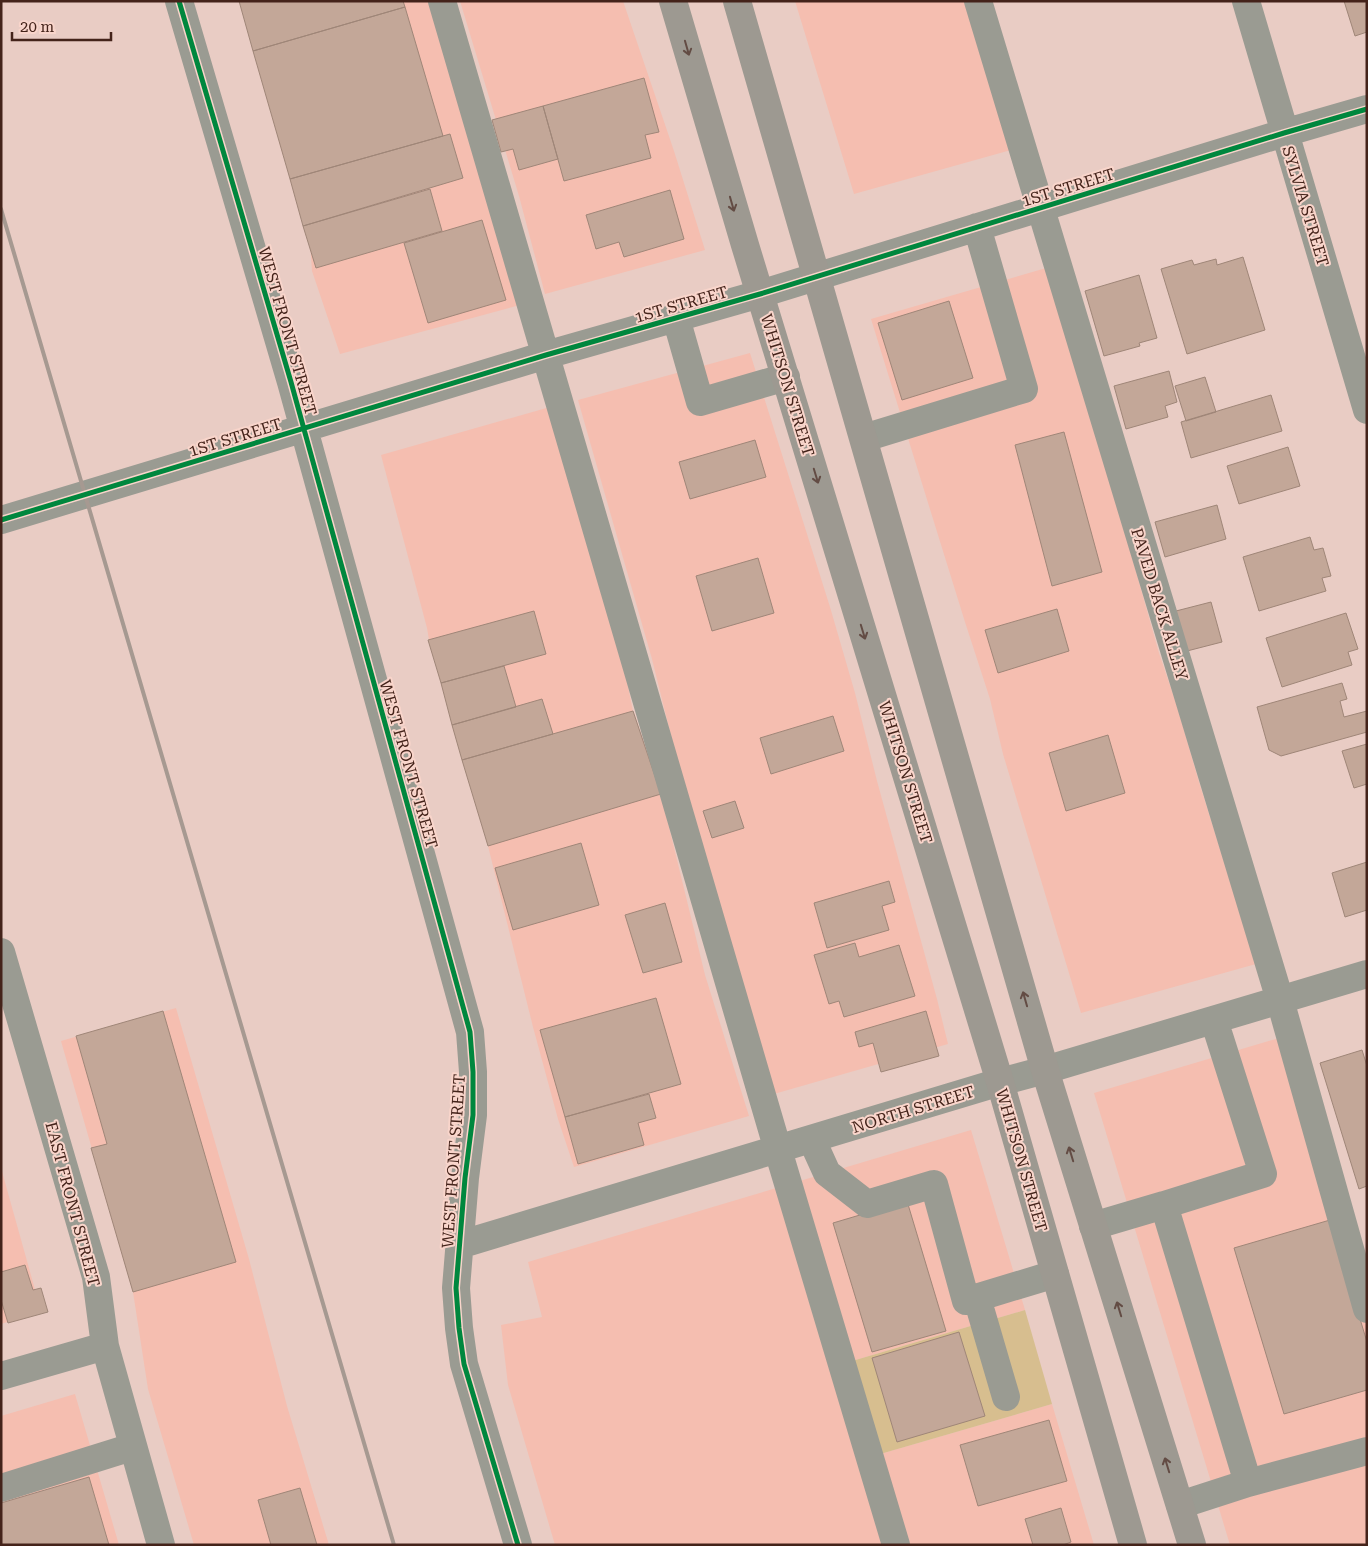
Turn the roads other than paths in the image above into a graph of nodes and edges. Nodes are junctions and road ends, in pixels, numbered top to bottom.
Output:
1 (179, 1) edge
2 (442, 1) edge
3 (673, 1) edge
4 (737, 1) edge
5 (978, 1) edge
6 (1246, 1) edge
7 (1367, 109) edge
8 (1284, 133) junction
9 (1040, 209) junction
10 (977, 228) junction
11 (817, 276) junction
12 (760, 294) junction
13 (676, 318) junction
14 (546, 355) junction
15 (786, 377) junction
16 (1367, 410) edge
17 (303, 430) junction
18 (864, 438) junction
19 (1, 520) edge
20 (1, 952) edge
21 (1367, 974) edge
22 (1280, 1000) junction
23 (1214, 1020) junction
24 (1045, 1070) junction
25 (1000, 1082) junction
26 (812, 1140) junction
27 (778, 1150) junction
28 (1164, 1205) junction
29 (1093, 1226) junction
30 (459, 1245) junction
31 (1054, 1274) junction
32 (976, 1298) junction
33 (1367, 1309) edge
34 (105, 1346) junction
35 (1, 1376) edge
36 (1006, 1397) dead end
37 (132, 1447) junction
38 (1367, 1451) edge
39 (1248, 1483) junction
40 (1, 1488) edge
41 (1180, 1505) junction
42 (161, 1545) edge
43 (518, 1545) edge
44 (896, 1545) edge
45 (1133, 1545) edge
46 (1192, 1545) edge

1 - 17 street, WEST FRONT STREET
2 - 14 street
3 -> 12 main road, WHITSON STREET
4 - 11 main road
5 - 9 street, PAVED BACK ALLEY
6 - 8 street, SYLVIA STREET
7 - 8 street, 1ST STREET
8 - 9 street, 1ST STREET
8 - 16 street, SYLVIA STREET
9 - 10 street, 1ST STREET
9 - 22 street, PAVED BACK ALLEY
10 - 11 street, 1ST STREET
10 - 18 street
11 - 12 street, 1ST STREET
11 - 18 main road
12 - 13 street, 1ST STREET
12 - 15 main road, WHITSON STREET
13 - 14 street, 1ST STREET
13 - 15 street
14 - 17 street, 1ST STREET
14 - 27 street
15 -> 25 main road, WHITSON STREET
17 - 19 street, 1ST STREET
17 - 30 street, WEST FRONT STREET
24 -> 18 main road
20 - 34 street, EAST FRONT STREET
21 - 22 street, NORTH STREET
22 - 23 street, NORTH STREET
22 - 33 street, PAVED BACK ALLEY
23 - 24 street, NORTH STREET
23 - 28 street
24 - 25 street, NORTH STREET
29 -> 24 main road
25 - 26 street, NORTH STREET
25 - 31 main road, WHITSON STREET
26 - 27 street, NORTH STREET
26 - 32 street
27 - 30 street, NORTH STREET
27 - 44 street
28 - 29 street
28 - 39 street
41 -> 29 main road
30 - 43 street, WEST FRONT STREET
31 - 32 street
31 - 45 main road, WHITSON STREET
32 - 36 street
34 - 35 street
34 - 37 street, EAST FRONT STREET
37 - 40 street
37 - 42 street, EAST FRONT STREET
38 - 39 street
39 - 41 street
41 - 46 main road

